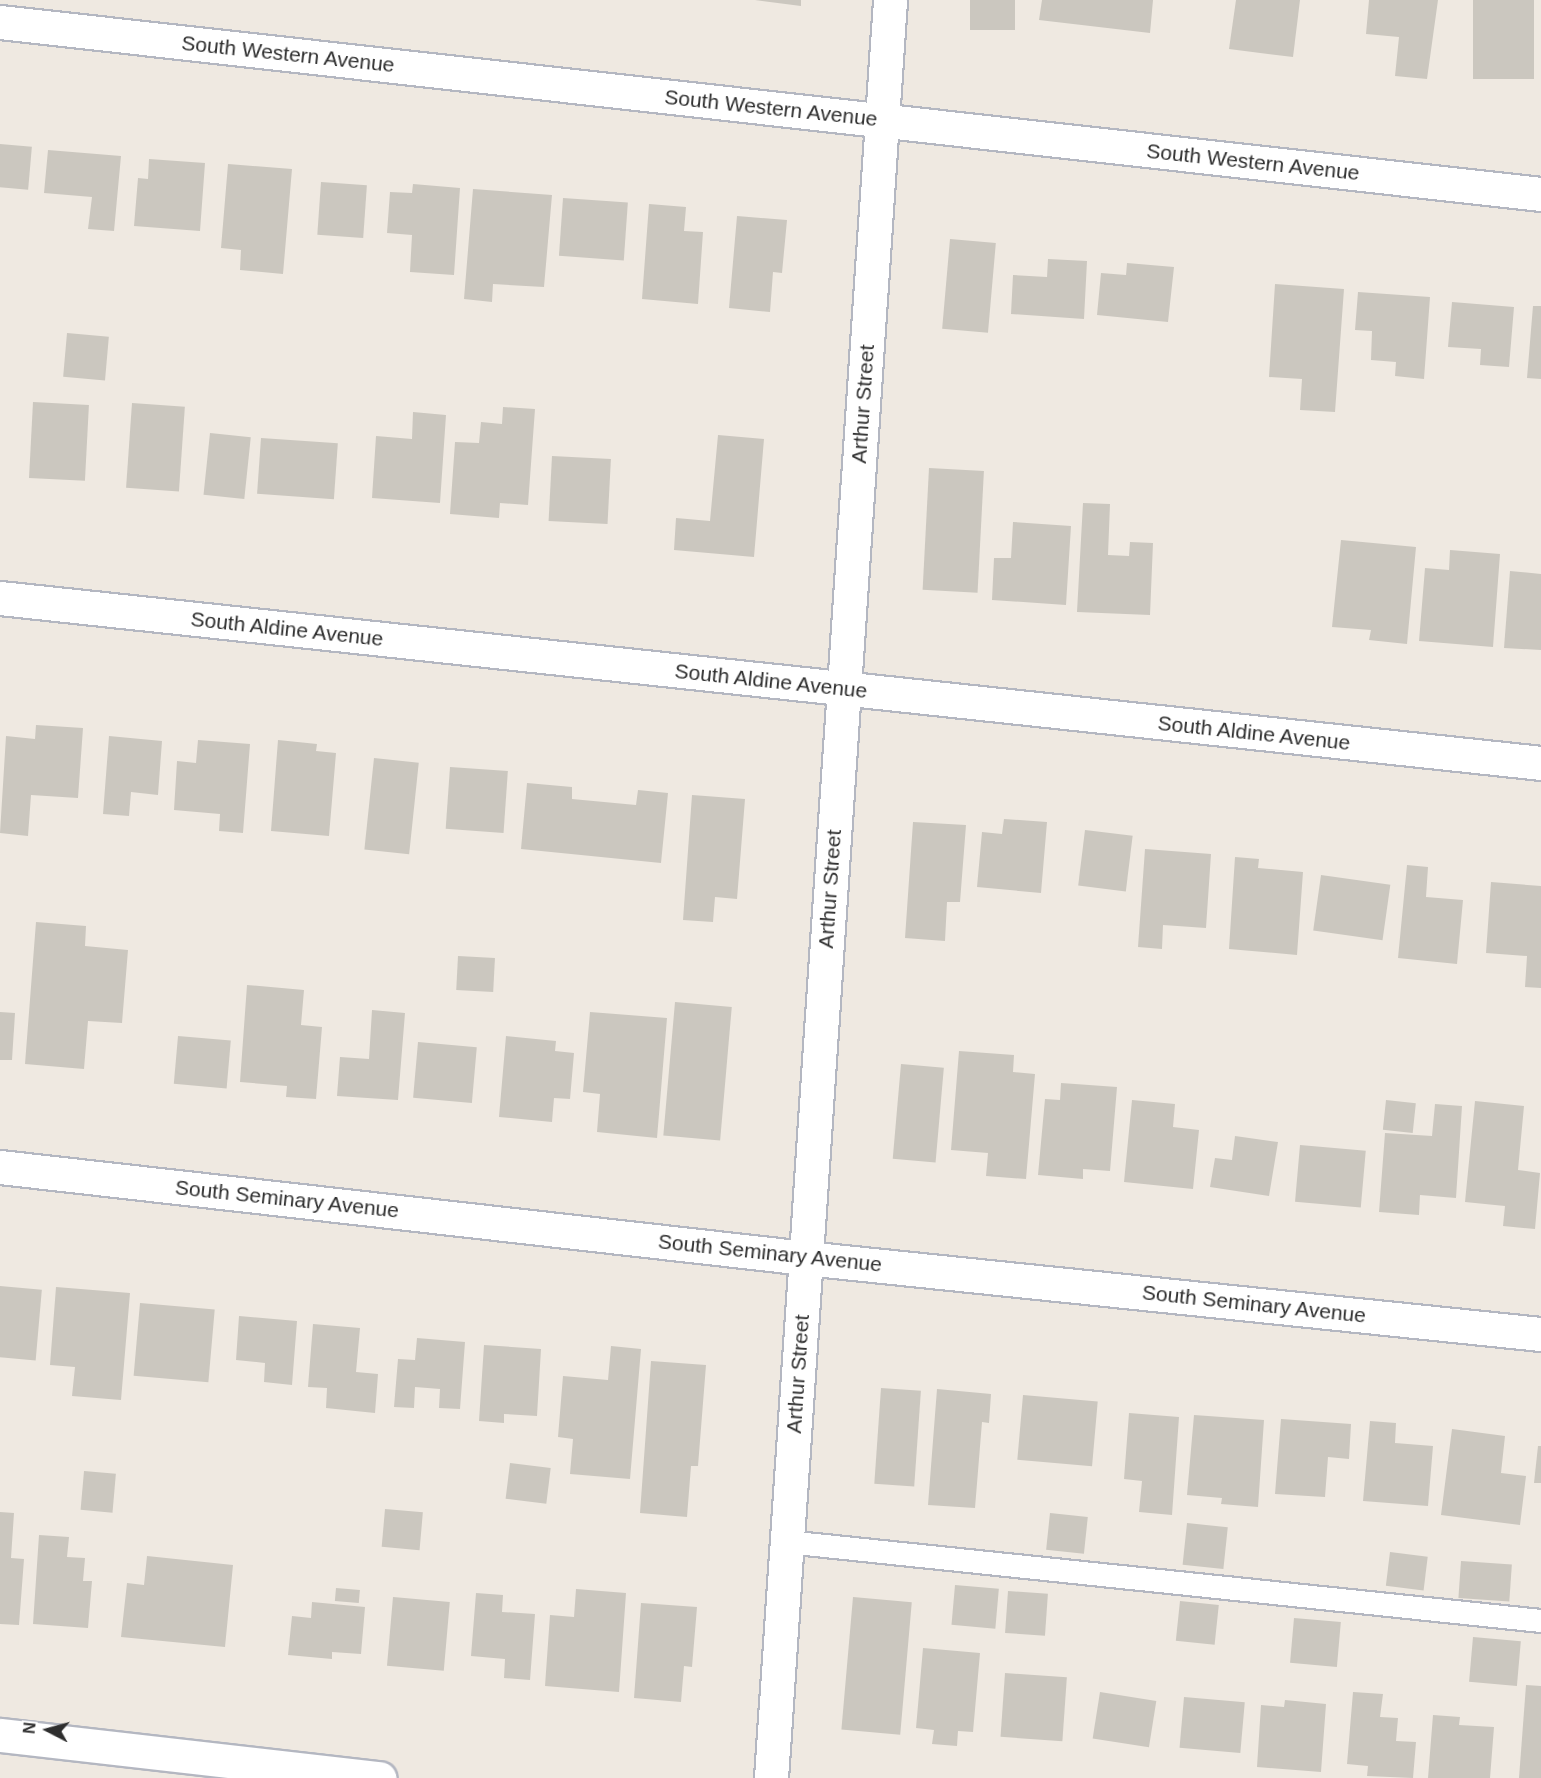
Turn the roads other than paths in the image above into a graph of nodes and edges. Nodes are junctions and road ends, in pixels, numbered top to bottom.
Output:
1 (890, 0) edge
2 (0, 22) edge
3 (882, 120) junction
4 (1541, 194) edge
5 (0, 598) edge
6 (844, 688) junction
7 (1541, 763) edge
8 (0, 1167) edge
9 (805, 1258) junction
10 (1541, 1334) edge
11 (787, 1542) junction
12 (1541, 1621) edge
13 (0, 1735) edge
14 (380, 1778) edge
15 (771, 1778) edge

1 - 3 street, Arthur Street
2 - 3 street, South Western Avenue
3 - 4 street, South Western Avenue
3 - 6 street, Arthur Street
5 - 6 street, South Aldine Avenue
6 - 7 street, South Aldine Avenue
6 - 9 street, Arthur Street
8 - 9 street, South Seminary Avenue
9 - 10 street, South Seminary Avenue
9 - 11 street, Arthur Street
11 - 12 lane
11 - 15 street, Arthur Street
13 - 14 street

